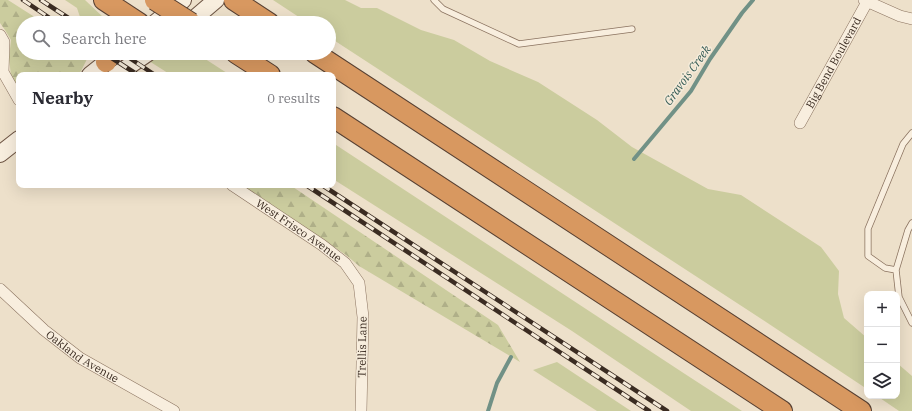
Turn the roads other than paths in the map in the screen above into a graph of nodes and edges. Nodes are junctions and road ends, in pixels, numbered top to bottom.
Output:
1 (100, 0) edge
2 (104, 0) edge
3 (155, 0) edge
4 (183, 0) edge
5 (216, 0) edge
6 (234, 0) edge
7 (434, 0) edge
8 (866, 1) edge
9 (110, 16) edge
10 (128, 16) edge
11 (164, 16) edge
12 (179, 16) edge
13 (198, 16) edge
14 (259, 16) edge
15 (912, 19) edge
16 (632, 30) dead end
17 (0, 36) edge
18 (247, 60) edge
19 (326, 60) edge
20 (112, 61) edge
21 (95, 72) edge
22 (265, 72) edge
23 (16, 95) edge
24 (336, 119) edge
25 (800, 123) dead end
26 (912, 133) edge
27 (16, 141) edge
28 (0, 154) edge
29 (236, 188) edge
30 (912, 223) edge
31 (896, 270) junction
32 (359, 283) joint
33 (0, 289) edge
34 (912, 323) edge
35 (174, 411) edge
36 (360, 411) edge
37 (782, 411) edge
38 (860, 411) edge

1 - 9 highway
2 - 10 highway
3 - 12 highway, bridge
4 - 11 main road
5 - 13 main road
6 - 14 highway
7 - 16 lane
8 - 15 street, Big Bend Boulevard
8 - 25 street, Big Bend Boulevard
17 - 23 street
18 - 22 highway
19 - 38 highway
20 - 21 main road
24 - 37 highway
26 - 31 lane
27 - 28 main road
29 - 32 street, West Frisco Avenue
30 - 31 lane
31 - 34 lane
32 - 36 street, Trellis Lane
33 - 35 street, Oakland Avenue

